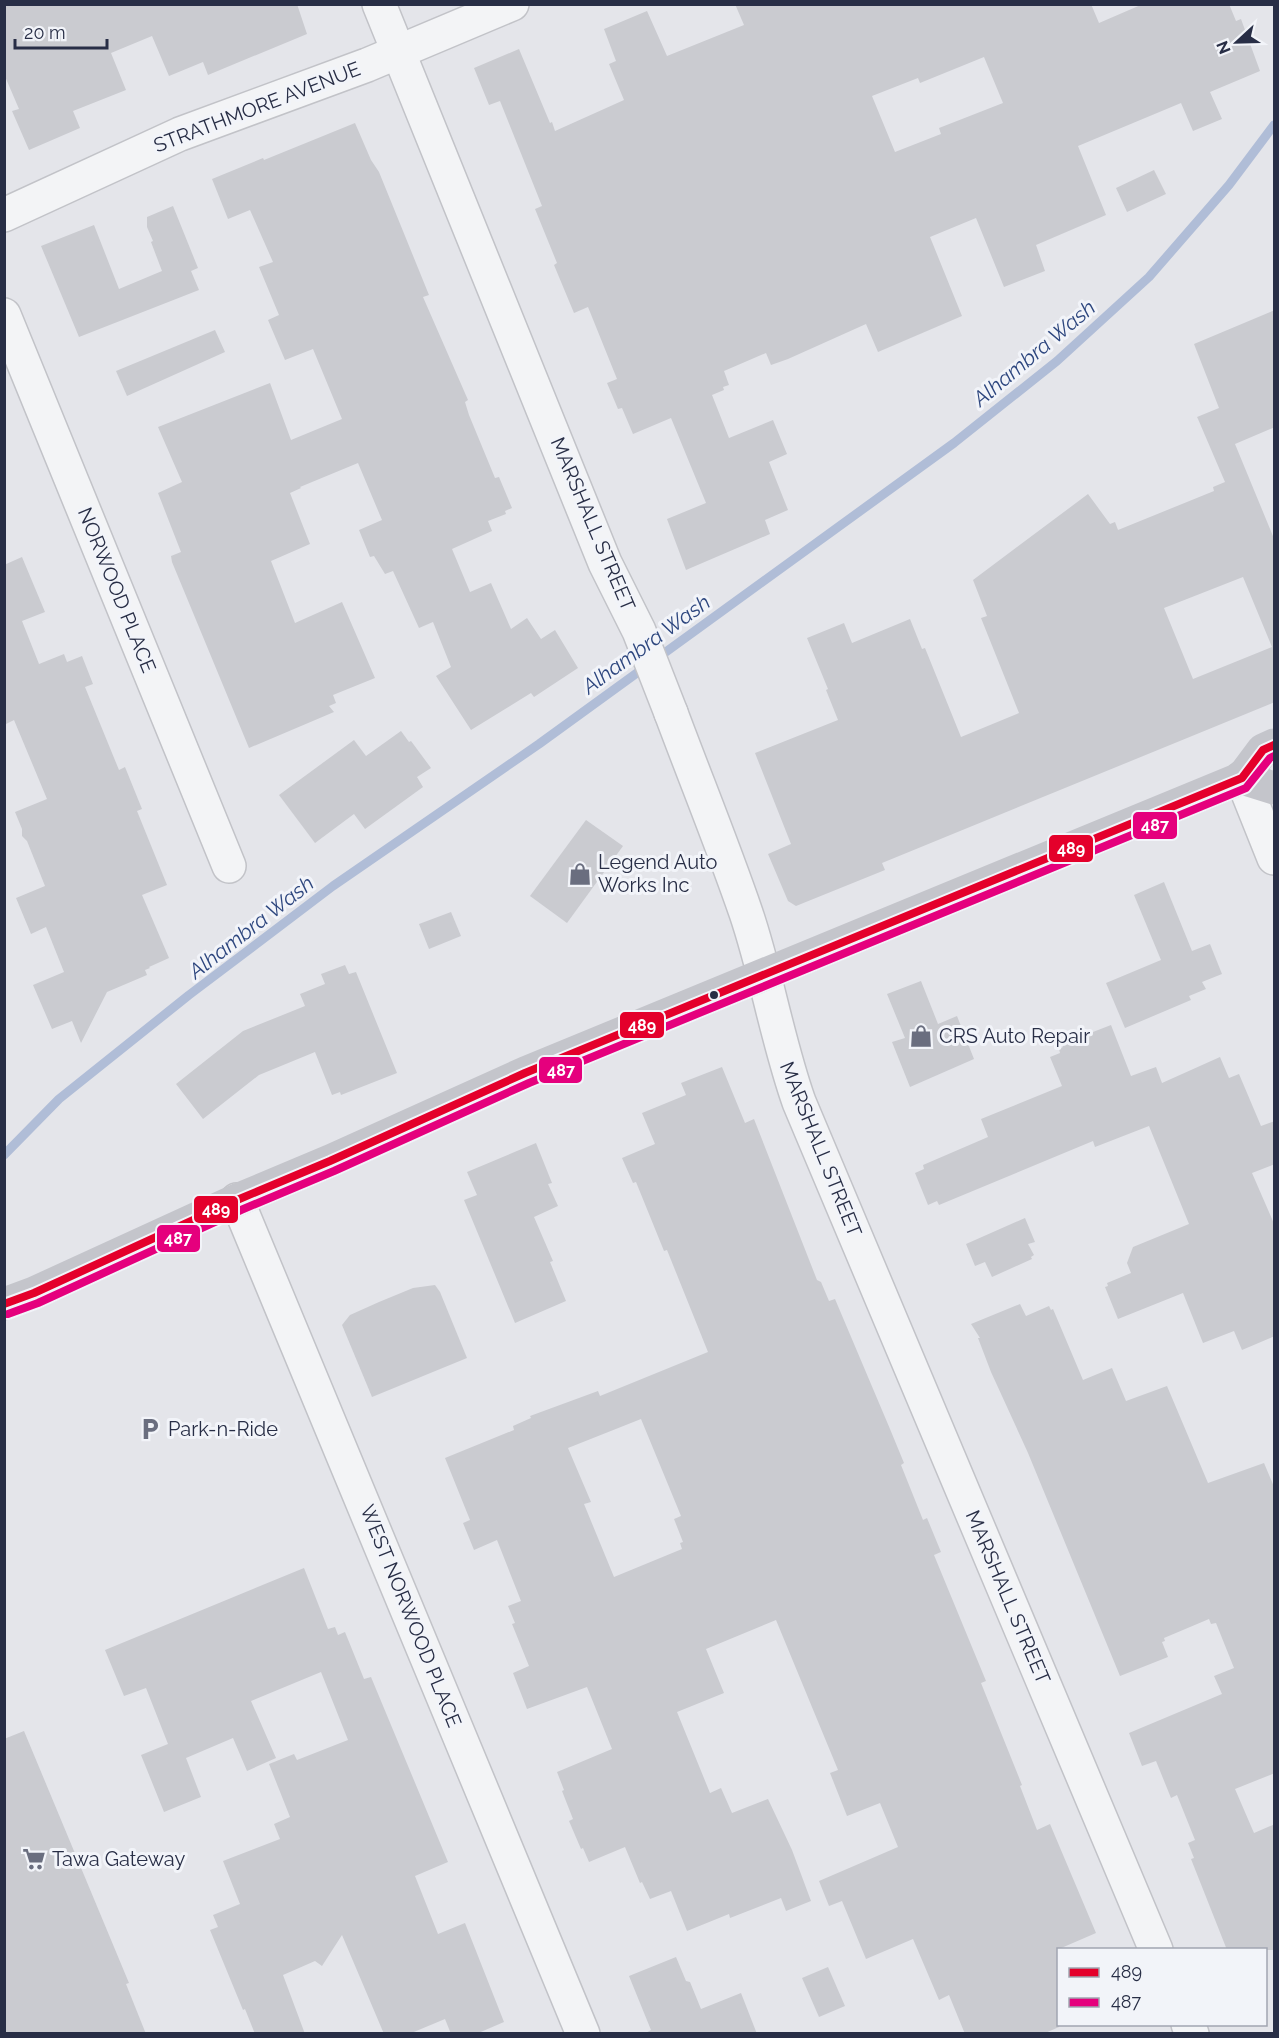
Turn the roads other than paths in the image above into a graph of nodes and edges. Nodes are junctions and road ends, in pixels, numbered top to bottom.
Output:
1 (379, 4) edge
2 (512, 4) edge
3 (398, 52) junction
4 (4, 215) edge
5 (4, 315) edge
6 (1275, 745) edge
7 (1242, 778) junction
8 (1275, 788) edge
9 (1275, 858) edge
10 (229, 866) dead end
11 (764, 975) junction
12 (237, 1200) junction
13 (4, 1304) edge
14 (1155, 1948) edge
15 (583, 2034) edge

1 - 3 street, MARSHALL STREET
2 - 3 street, STRATHMORE AVENUE
3 - 4 street, STRATHMORE AVENUE
3 - 11 street, MARSHALL STREET
5 - 10 street, NORWOOD PLACE
6 - 7 main road
7 - 8 main road
7 - 9 street
7 - 11 main road
11 - 12 main road
11 - 14 street, MARSHALL STREET
12 - 13 main road
12 - 15 street, WEST NORWOOD PLACE

